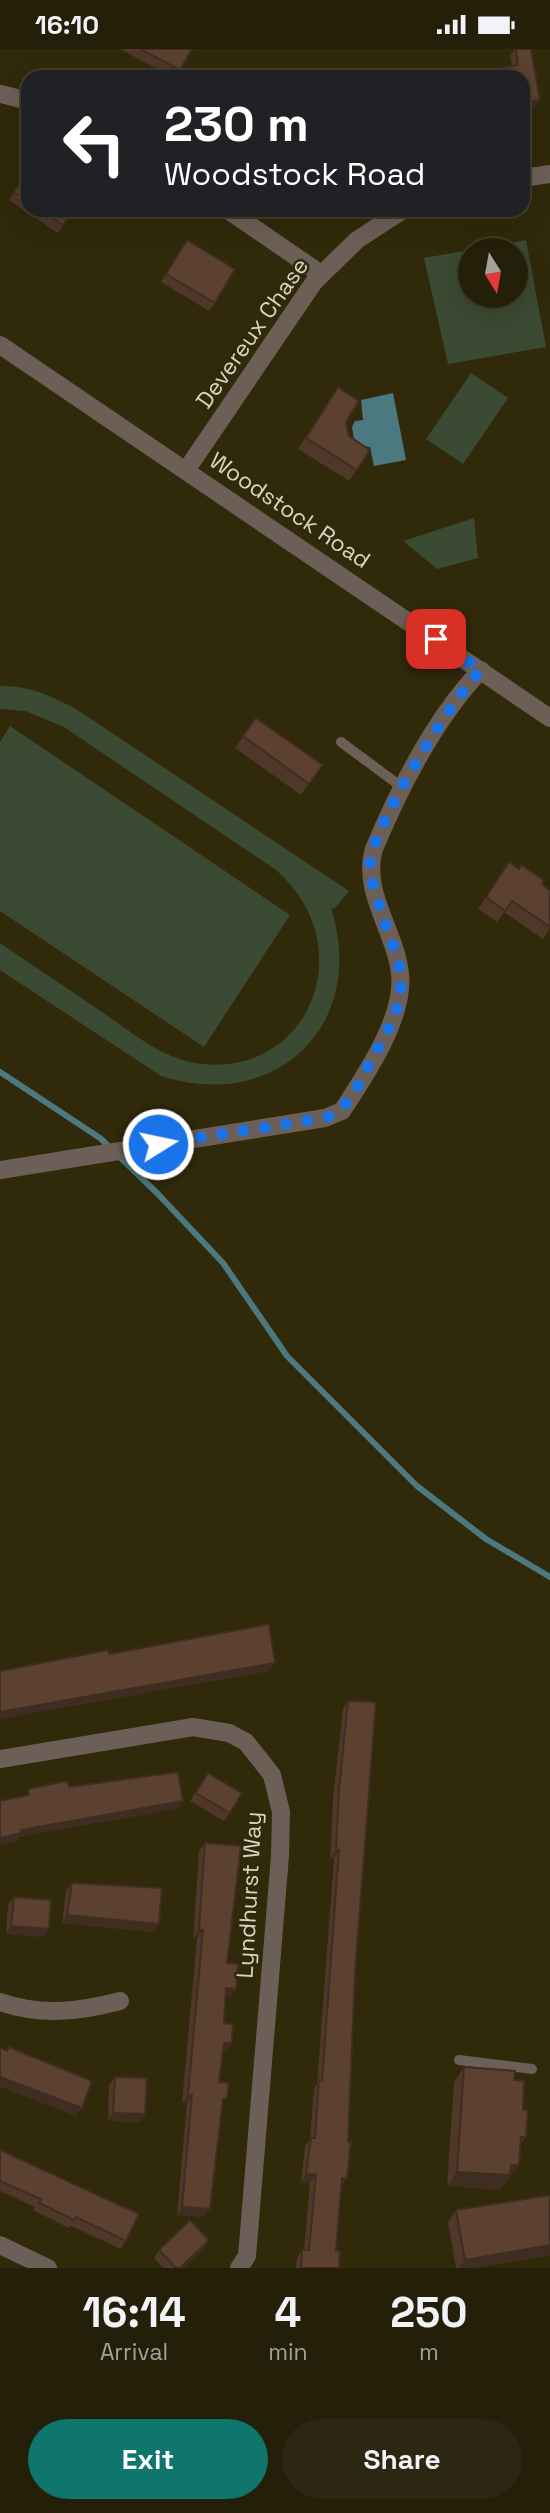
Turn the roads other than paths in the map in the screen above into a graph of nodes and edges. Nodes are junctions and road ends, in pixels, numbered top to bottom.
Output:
1 (1, 94) edge
2 (21, 99) edge
3 (550, 174) edge
4 (530, 177) edge
5 (238, 217) edge
6 (392, 217) edge
7 (321, 274) junction
8 (0, 345) edge
9 (187, 469) junction
10 (481, 670) junction
11 (550, 718) edge
12 (341, 742) dead end
13 (403, 787) junction
14 (0, 1170) edge
15 (0, 1759) edge
16 (120, 2001) dead end
17 (0, 2002) edge
18 (459, 2060) dead end
19 (532, 2069) dead end
20 (0, 2245) edge
21 (48, 2268) edge
22 (239, 2268) edge

1 - 2 street
3 - 4 street
5 - 7 street
6 - 7 street, Devereux Chase
7 - 9 street, Devereux Chase
8 - 9 street, Woodstock Road
9 - 10 street, Woodstock Road
10 - 11 street, Woodstock Road
10 - 13 street
12 - 13 lane
13 - 14 street
15 - 22 street, Lyndhurst Way
16 - 17 street
18 - 19 lane
20 - 21 street

